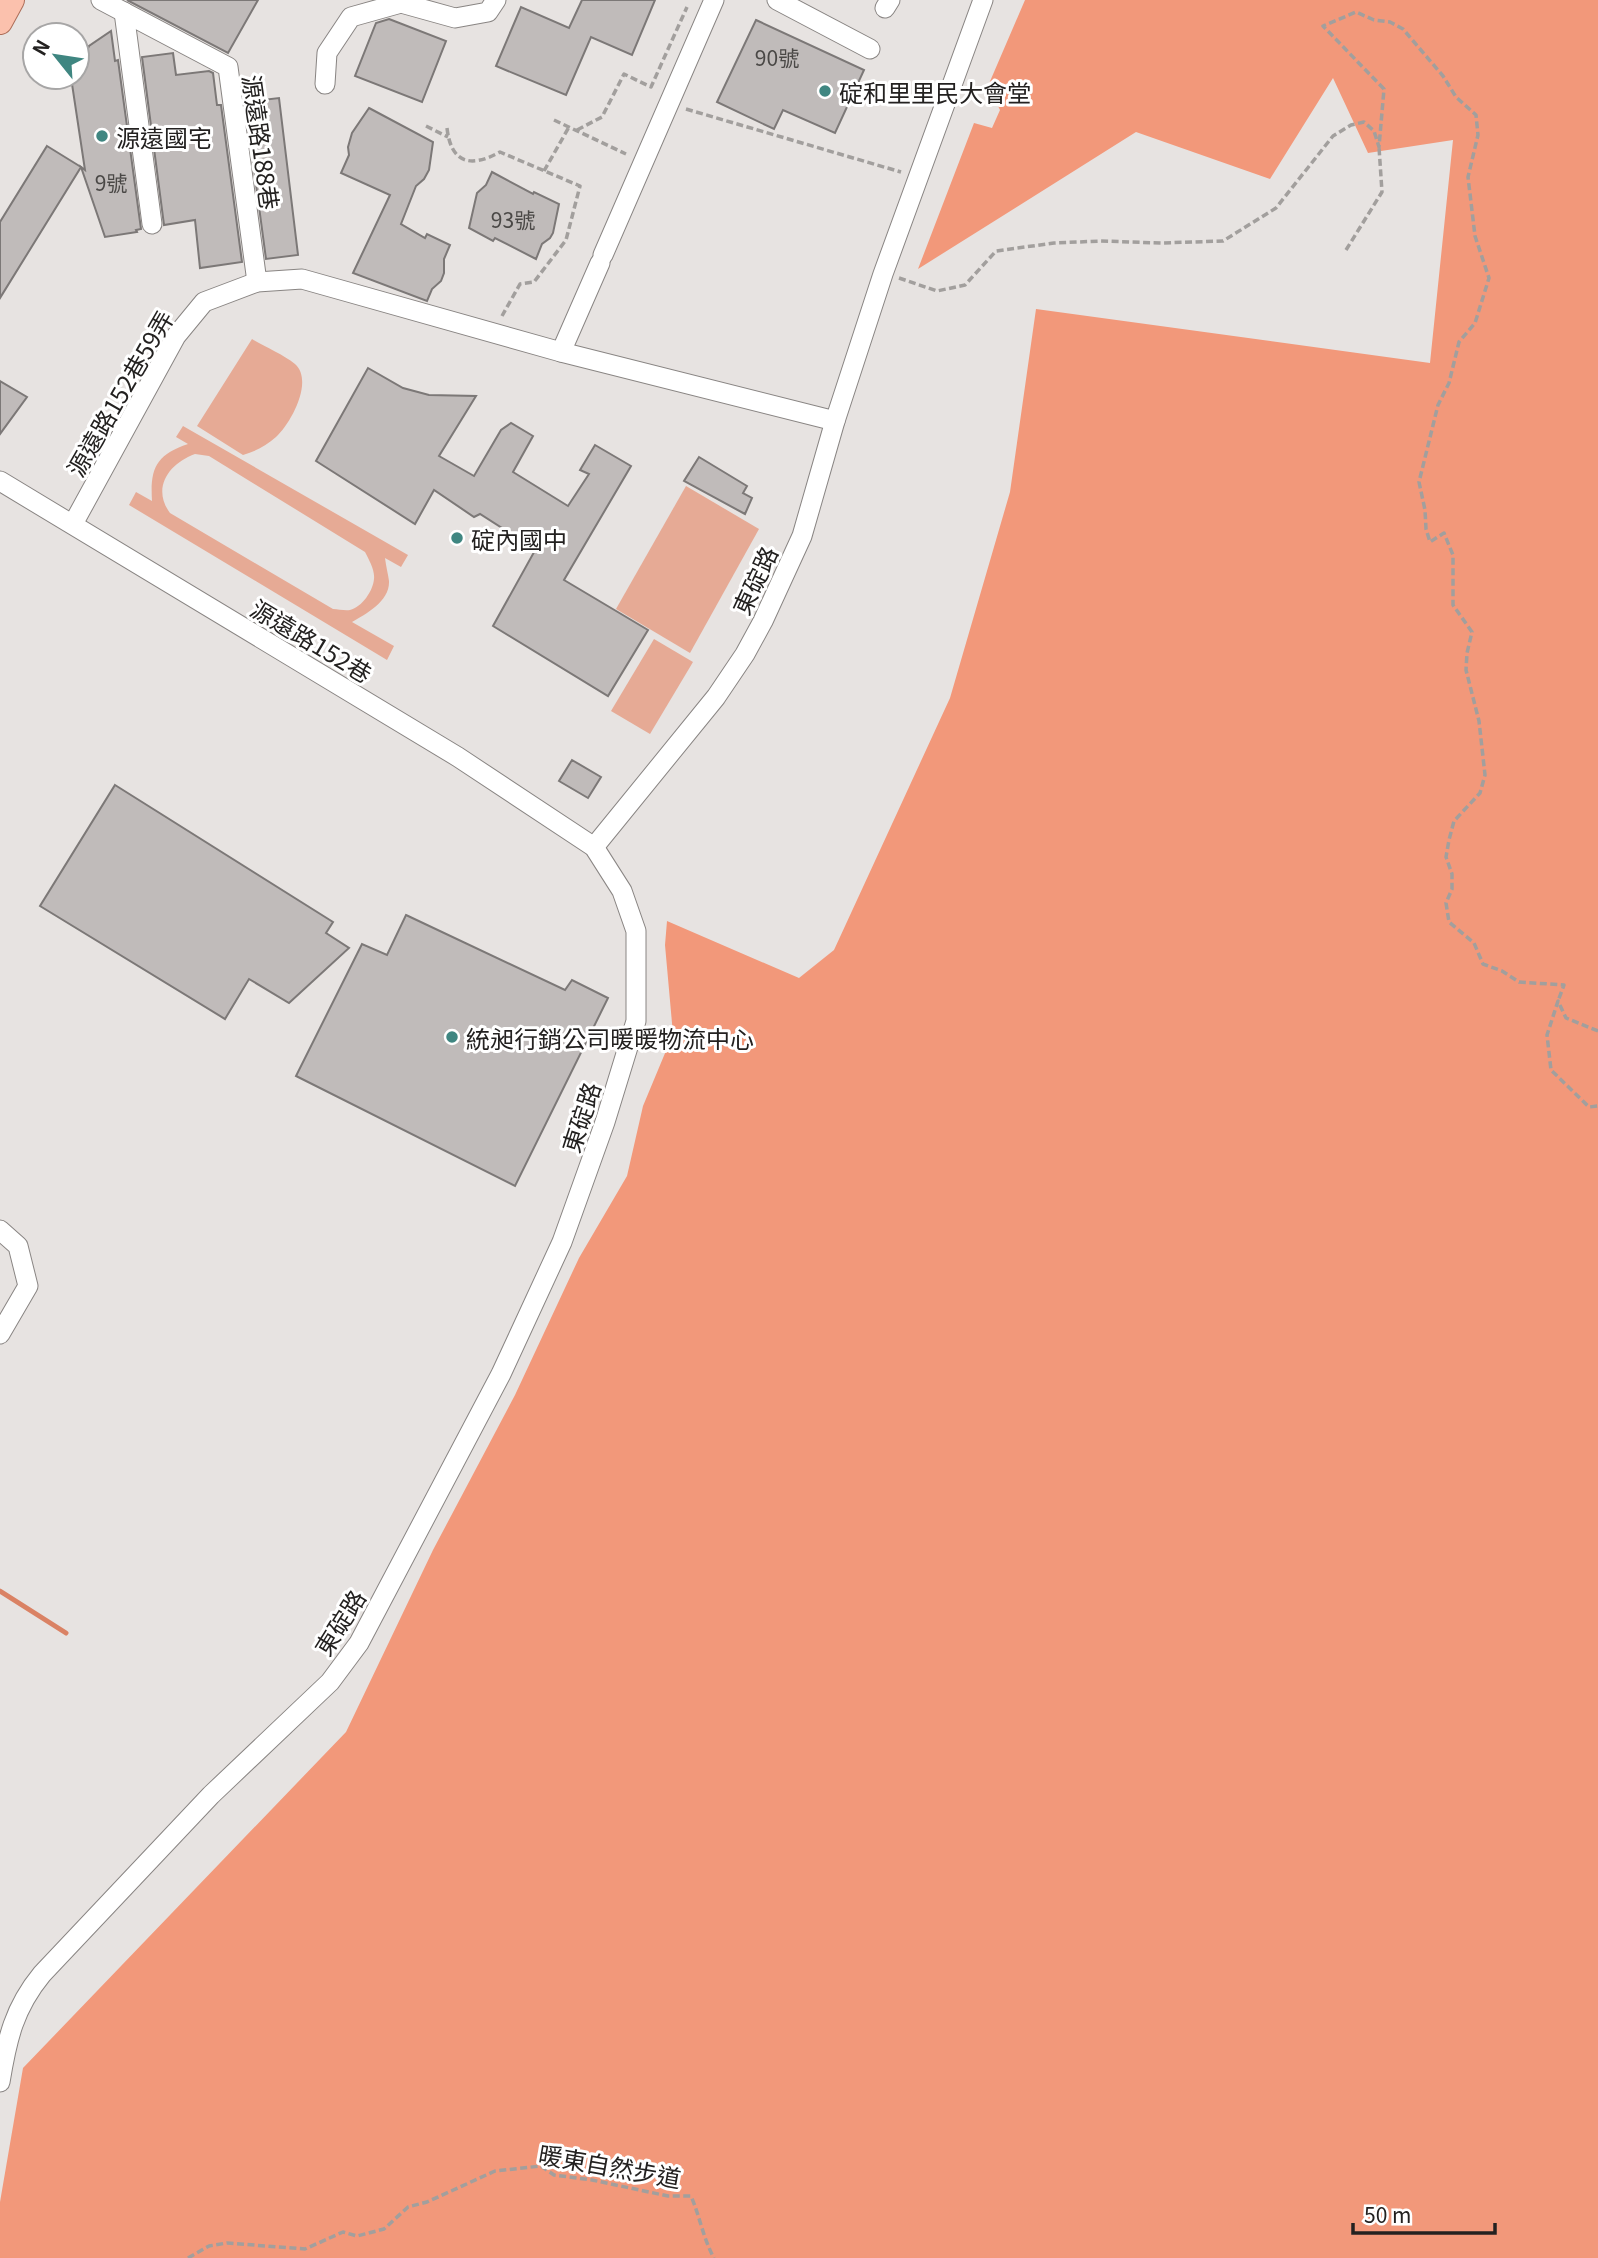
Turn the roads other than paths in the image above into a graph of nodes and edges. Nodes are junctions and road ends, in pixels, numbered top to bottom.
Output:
1 (12, 0) edge
2 (101, 0) edge
3 (496, 0) edge
4 (714, 0) edge
5 (777, 0) edge
6 (983, 0) edge
7 (124, 12) junction
8 (0, 22) edge
9 (870, 49) dead end
10 (325, 84) dead end
11 (152, 225) dead end
12 (257, 282) junction
13 (561, 352) junction
14 (835, 421) junction
15 (0, 481) edge
16 (73, 524) junction
17 (594, 847) junction
18 (0, 1230) edge
19 (0, 1334) edge
20 (0, 2082) edge

1 - 8 main road
2 - 7 street, 源遠路188巷
3 - 10 street
4 - 13 street
5 - 9 street
6 - 14 street, 東碇路
7 - 11 street
7 - 12 street, 源遠路188巷
12 - 13 street, 源遠路152巷59弄
12 - 16 street, 源遠路152巷59弄
13 - 14 street, 源遠路152巷59弄
14 - 17 street, 東碇路
15 - 16 street, 源遠路152巷
16 - 17 street, 源遠路152巷
17 - 20 street, 東碇路
18 - 19 street

